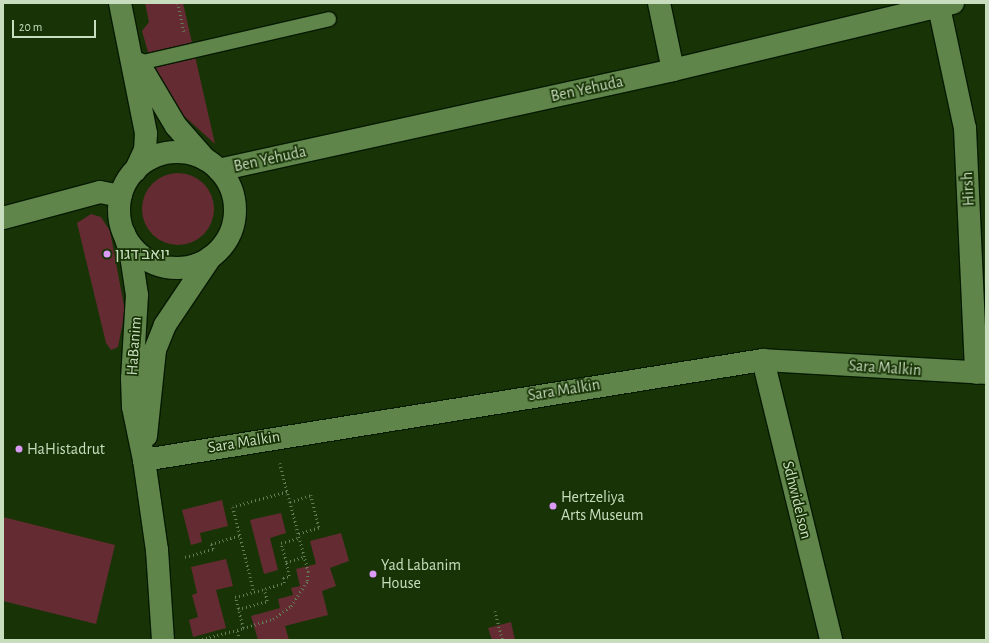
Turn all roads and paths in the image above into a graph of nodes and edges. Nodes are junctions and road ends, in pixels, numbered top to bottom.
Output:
1 (120, 3) edge
2 (178, 3) edge
3 (659, 3) edge
4 (946, 5) edge
5 (329, 18) dead end
6 (189, 51) junction
7 (134, 56) junction
8 (673, 70) junction
9 (212, 165) junction
10 (133, 172) junction
11 (121, 196) junction
12 (3, 218) edge
13 (124, 233) junction
14 (210, 258) junction
15 (763, 360) junction
16 (981, 373) edge
17 (144, 460) junction
18 (280, 461) dead end
19 (287, 492) junction
20 (290, 502) junction
21 (298, 534) junction
22 (240, 535) junction
23 (299, 538) junction
24 (185, 557) dead end
25 (304, 557) junction
26 (286, 562) junction
27 (264, 589) junction
28 (254, 592) junction
29 (238, 609) junction
30 (495, 611) dead end
31 (243, 628) junction
32 (237, 630) junction
33 (163, 640) edge
34 (198, 640) edge
35 (239, 640) edge
36 (503, 640) edge
37 (831, 640) edge

1 - 7 street
2 - 6 path
3 - 8 street
4 - 8 street, Ben Yehuda
4 - 16 street, Hirsh
5 - 6 lane
6 - 7 lane
7 - 9 street
7 - 10 street
8 - 9 street, Ben Yehuda
9 - 10 street
9 - 14 street
10 - 11 street
11 - 12 street
11 - 13 street
13 - 14 street
13 - 17 street, HaBanim
14 - 17 street, HaBanim
15 - 16 street, Sara Malkin
15 - 17 street, Sara Malkin
15 - 37 street, Sdhwidelson
17 - 33 street, HaBanim
18 - 19 path
19 - 20 path
19 - 22 path
20 - 21 path
20 - 21 path
21 - 23 path
22 - 24 path
22 - 28 path
23 - 25 path
23 - 26 path
25 - 26 path
25 - 31 path
26 - 27 path
27 - 28 path
27 - 29 path
28 - 29 path
29 - 31 path
30 - 36 path
31 - 32 path
32 - 34 path
32 - 35 path

